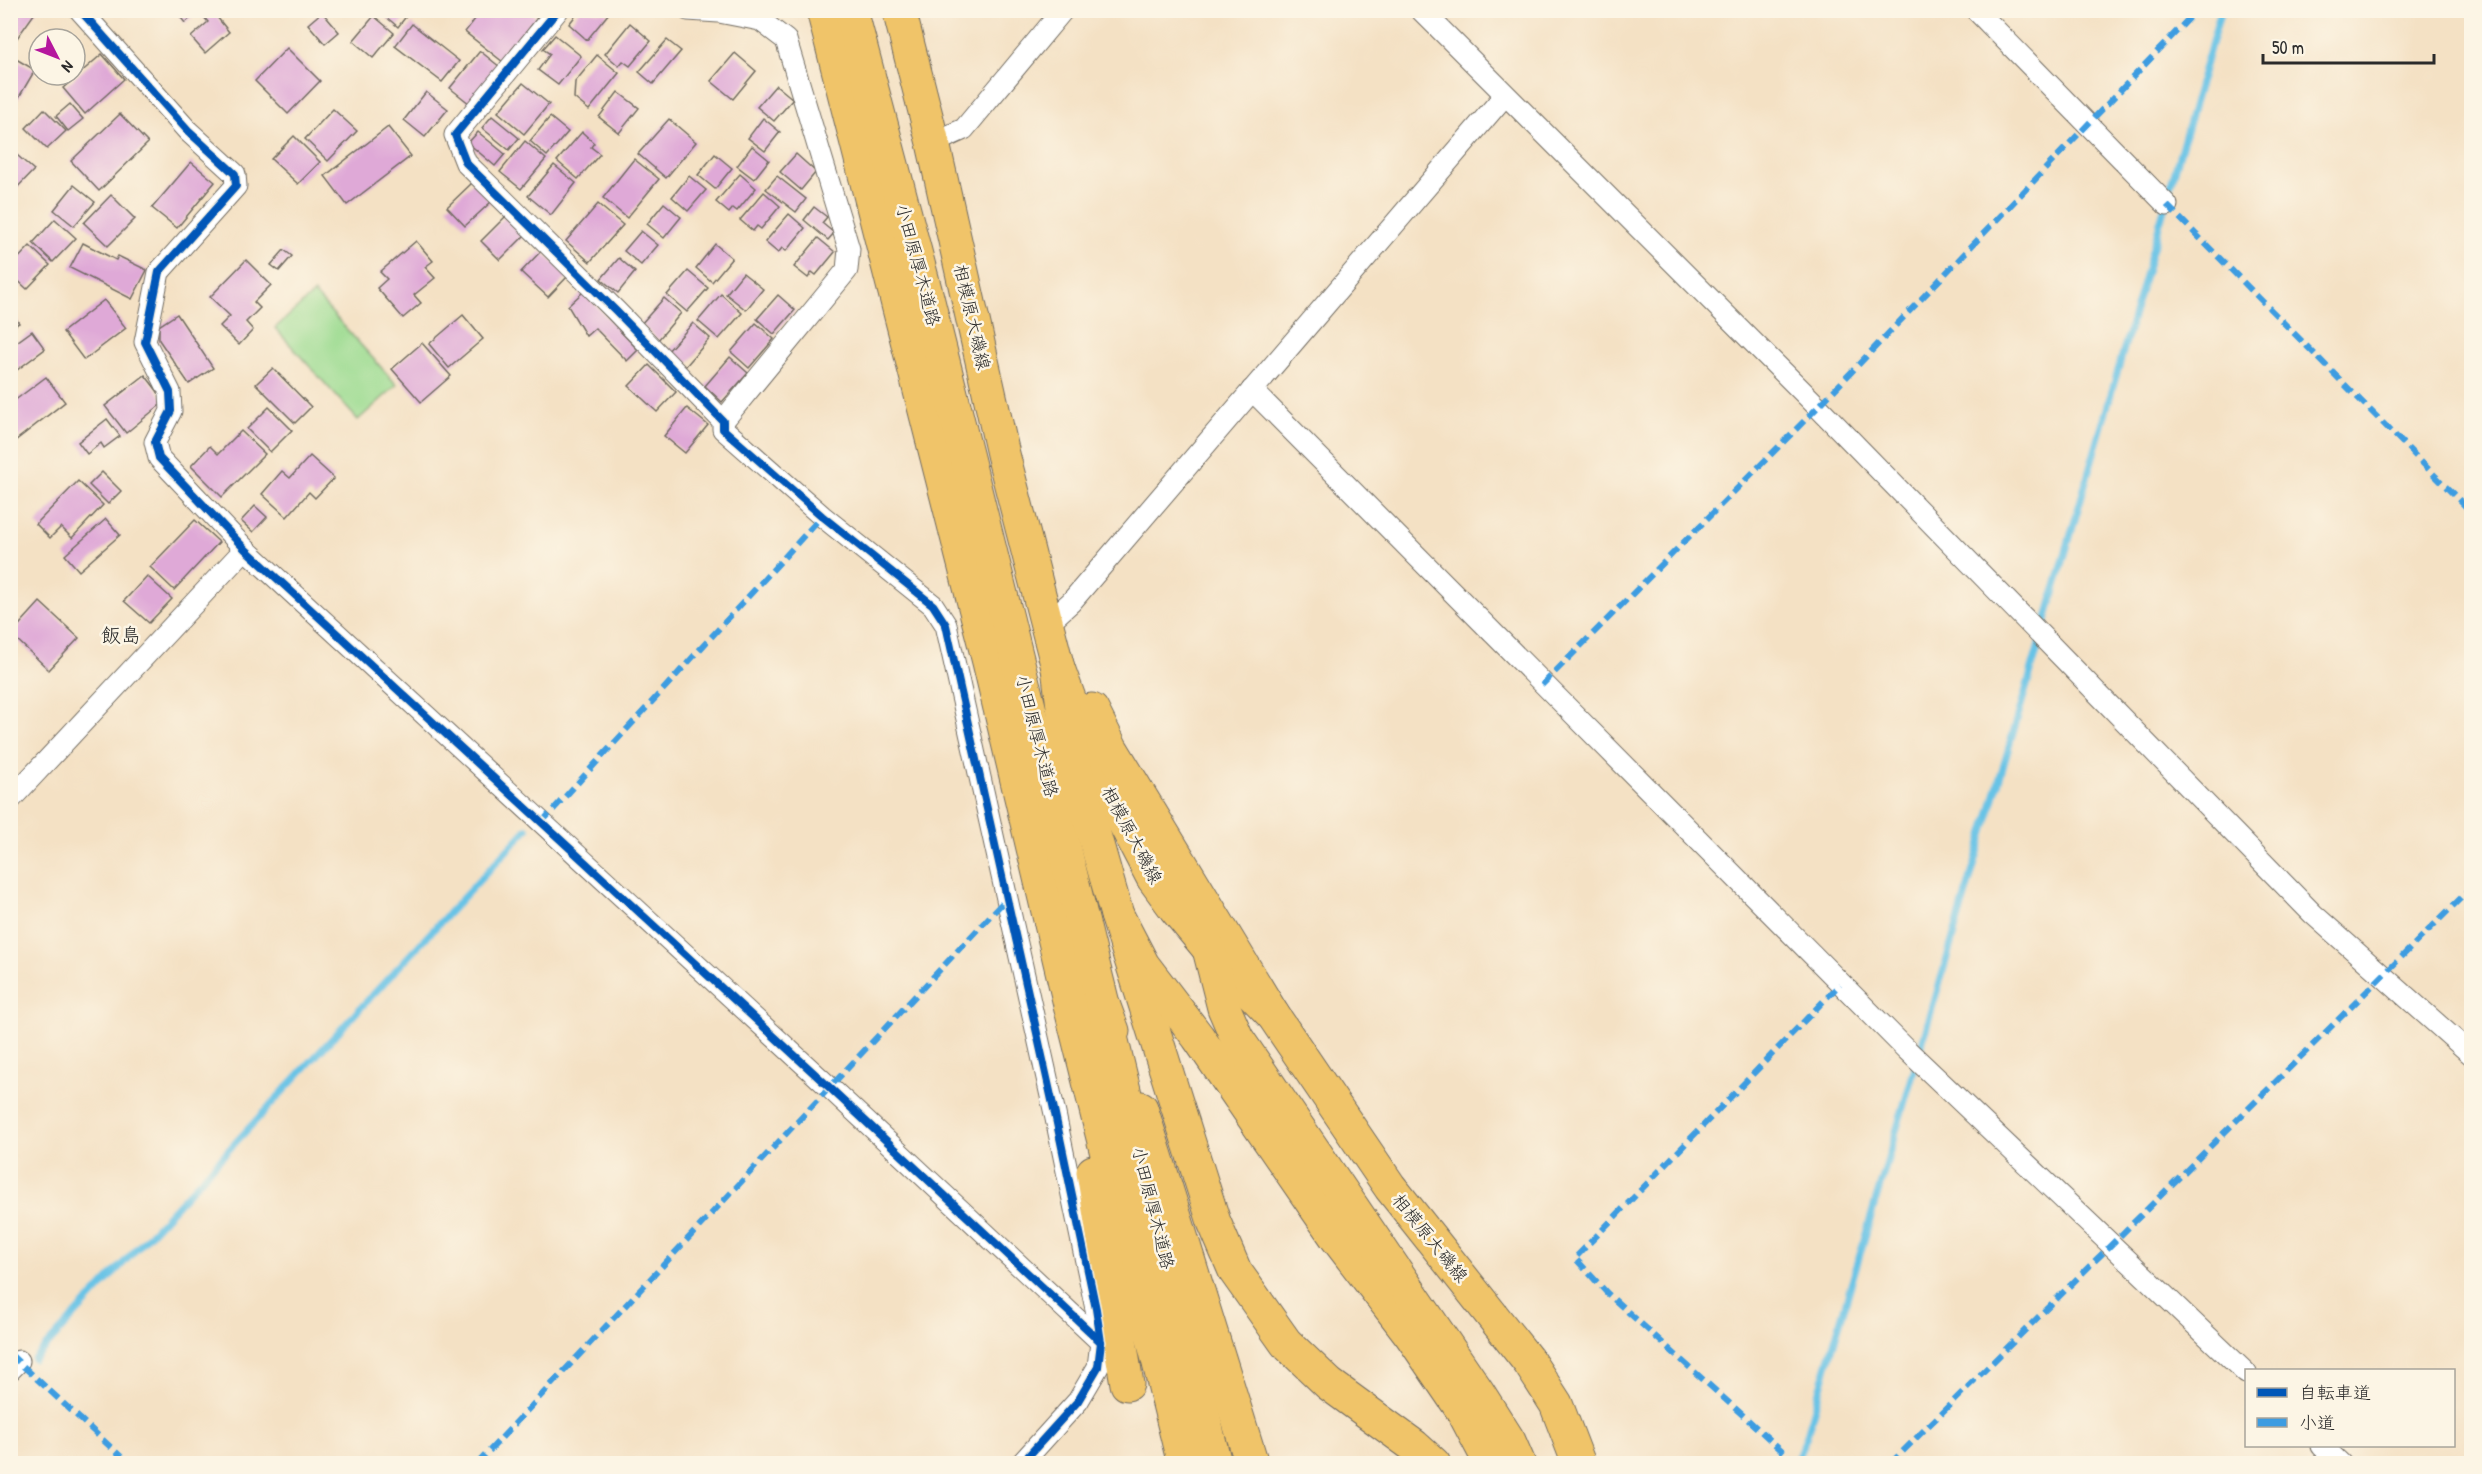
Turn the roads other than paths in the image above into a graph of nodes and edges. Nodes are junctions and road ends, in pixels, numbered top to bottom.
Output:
1 (80, 10) edge
2 (688, 10) edge
3 (823, 10) edge
4 (851, 10) edge
5 (899, 10) edge
6 (1063, 10) edge
7 (1421, 10) edge
8 (1976, 10) edge
9 (548, 14) edge
10 (1505, 95) junction
11 (933, 143) junction
12 (2163, 201) dead end
13 (1252, 390) junction
14 (723, 421) junction
15 (245, 549) junction
16 (1048, 623) junction
17 (1058, 668) junction
18 (1111, 748) junction
19 (10, 800) edge
20 (1118, 915) junction
21 (1209, 948) junction
22 (1088, 1009) junction
23 (1273, 1015) junction
24 (2472, 1055) edge
25 (1101, 1342) junction
26 (2245, 1371) edge
27 (1126, 1383) dead end
28 (2323, 1447) edge
29 (1021, 1464) edge
30 (1184, 1464) edge
31 (1215, 1464) edge
32 (1252, 1464) edge
33 (1434, 1464) edge
34 (1491, 1464) edge
35 (1520, 1464) edge
36 (1579, 1464) edge
37 (2341, 1464) edge

1 - 15 street
2 - 14 street
3 - 22 main road, 小田原厚木道路
4 - 22 main road, 小田原厚木道路
5 - 11 main road, 相模原大磯線
6 - 11 street
7 - 10 street
8 - 12 street
9 - 14 street
10 - 13 street
10 - 24 street
11 - 16 main road, 相模原大磯線
13 - 16 street
13 - 26 street
14 - 25 street
15 - 19 street
15 - 25 street
16 - 17 main road, 相模原大磯線
16 - 18 main road, 相模原大磯線
17 - 20 main road
17 - 21 main road, 相模原大磯線
18 - 21 main road
18 - 23 main road, 相模原大磯線
20 - 33 main road
20 - 34 main road
21 - 23 main road, 相模原大磯線
21 - 35 main road
22 - 27 main road
22 - 30 main road, 小田原厚木道路
22 - 31 main road, 小田原厚木道路
22 - 32 main road
23 - 36 main road, 相模原大磯線
25 - 29 street
28 - 37 street

